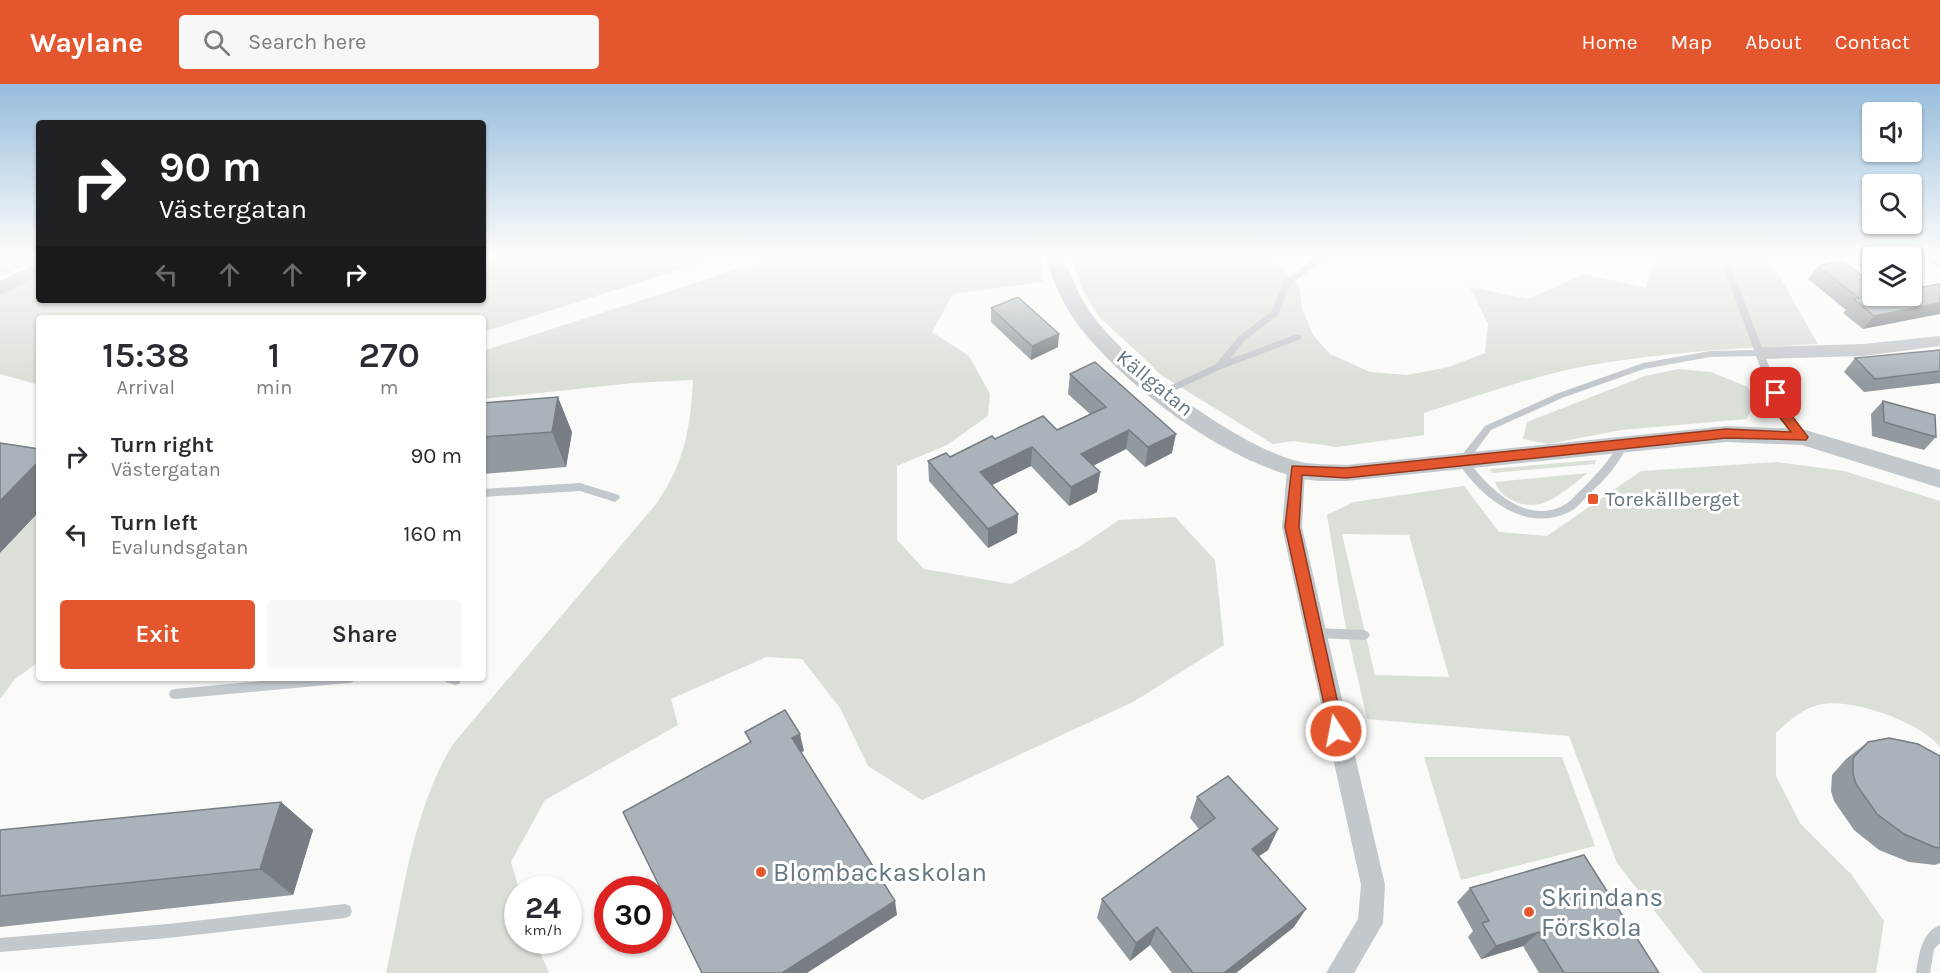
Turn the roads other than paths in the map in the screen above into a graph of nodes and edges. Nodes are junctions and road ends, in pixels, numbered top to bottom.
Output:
1 (1072, 297) edge
2 (1281, 297) edge
3 (1739, 297) edge
4 (1298, 337) dead end
5 (1940, 341) edge
6 (1761, 353) junction
7 (1219, 366) junction
8 (1162, 393) junction
9 (1802, 437) junction
10 (1622, 446) junction
11 (1462, 460) junction
12 (1296, 470) junction
13 (1940, 479) edge
14 (486, 493) edge
15 (615, 498) dead end
16 (1317, 633) junction
17 (1364, 635) dead end
18 (317, 681) edge
19 (175, 694) dead end
20 (345, 911) dead end
21 (1940, 932) edge
22 (0, 945) edge
23 (1339, 973) edge
24 (1923, 973) edge

1 - 8 street, Källgatan
2 - 7 lane
3 - 6 lane
4 - 7 lane
5 - 6 street
6 - 9 lane
6 - 11 lane
7 - 8 lane
8 - 12 street, Källgatan
9 - 10 street
9 - 13 street
10 - 11 street
10 - 11 lane
11 - 12 street
12 - 16 street
14 - 15 lane
16 - 17 lane
16 - 23 street
18 - 19 lane
20 - 22 lane
21 - 24 lane

